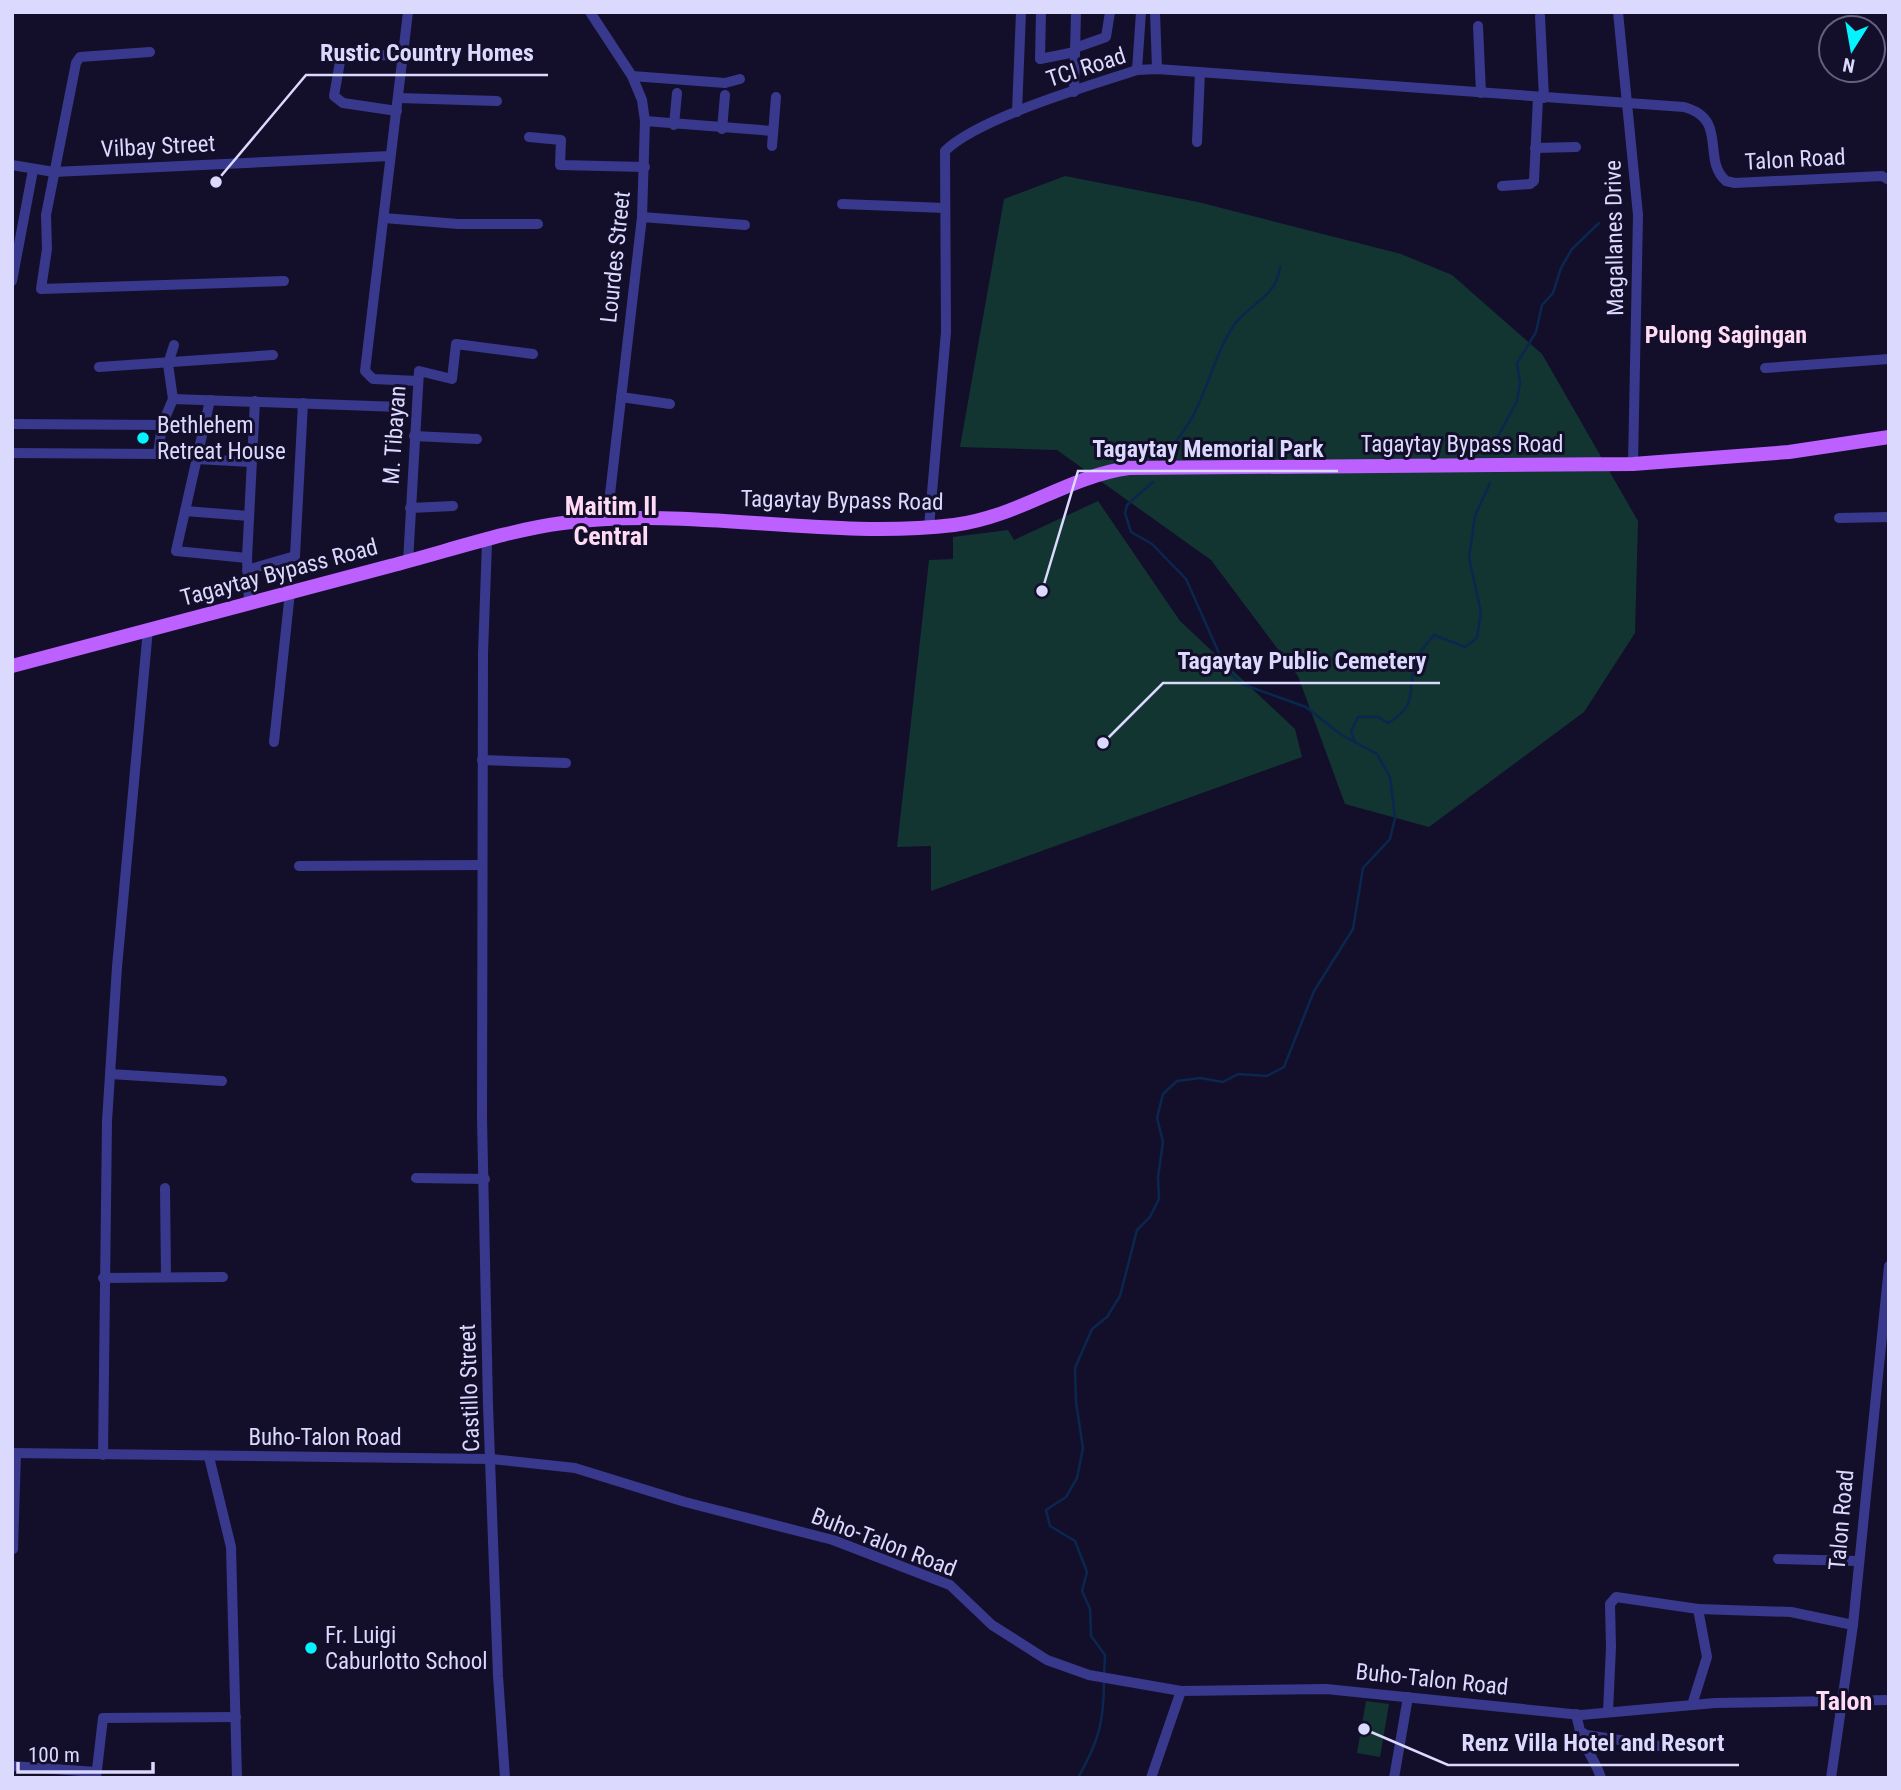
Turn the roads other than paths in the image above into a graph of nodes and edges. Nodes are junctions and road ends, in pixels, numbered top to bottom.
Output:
1 (408, 12) edge
2 (590, 12) edge
3 (1021, 12) edge
4 (1041, 12) edge
5 (1076, 12) edge
6 (1110, 12) edge
7 (1141, 12) edge
8 (1155, 12) edge
9 (1618, 12) edge
10 (1540, 16) dead end
11 (1478, 26) dead end
12 (1075, 50) junction
13 (150, 52) dead end
14 (404, 55) junction
15 (1157, 69) junction
16 (1136, 70) junction
17 (1200, 72) junction
18 (632, 76) junction
19 (740, 79) dead end
20 (1074, 92) junction
21 (677, 93) dead end
22 (1481, 93) junction
23 (725, 95) dead end
24 (776, 97) dead end
25 (399, 98) junction
26 (1541, 98) junction
27 (497, 101) dead end
28 (1628, 103) junction
29 (397, 111) junction
30 (1017, 112) junction
31 (645, 121) junction
32 (674, 125) junction
33 (722, 129) junction
34 (773, 131) junction
35 (529, 137) dead end
36 (1197, 142) dead end
37 (772, 146) dead end
38 (1576, 147) dead end
39 (1535, 148) junction
40 (390, 156) junction
41 (12, 165) edge
42 (645, 167) junction
43 (33, 170) junction
44 (54, 172) junction
45 (1889, 180) edge
46 (1502, 186) dead end
47 (842, 204) dead end
48 (944, 208) junction
49 (642, 217) junction
50 (384, 218) junction
51 (538, 224) dead end
52 (745, 225) dead end
53 (15, 255) edge
54 (12, 279) edge
55 (284, 281) dead end
56 (174, 345) dead end
57 (533, 354) dead end
58 (273, 355) dead end
59 (1889, 359) edge
60 (168, 364) junction
61 (99, 366) dead end
62 (1765, 368) dead end
63 (418, 381) junction
64 (621, 397) junction
65 (173, 399) junction
66 (210, 400) junction
67 (255, 401) junction
68 (303, 403) junction
69 (670, 404) dead end
70 (400, 407) dead end
71 (12, 424) edge
72 (162, 425) junction
73 (414, 436) junction
74 (1889, 437) edge
75 (477, 439) dead end
76 (12, 453) edge
77 (197, 459) junction
78 (250, 462) junction
79 (1633, 464) junction
80 (453, 506) dead end
81 (410, 508) junction
82 (185, 511) junction
83 (248, 516) junction
84 (1889, 517) edge
85 (1839, 518) dead end
86 (607, 520) junction
87 (929, 527) junction
88 (486, 542) junction
89 (408, 562) junction
90 (247, 564) junction
91 (290, 592) junction
92 (249, 603) junction
93 (148, 629) junction
94 (12, 666) edge
95 (274, 742) dead end
96 (482, 761) junction
97 (566, 763) dead end
98 (482, 864) junction
99 (299, 866) dead end
100 (110, 1074) junction
101 (222, 1080) dead end
102 (416, 1178) dead end
103 (485, 1179) junction
104 (165, 1188) dead end
105 (1889, 1266) edge
106 (166, 1277) junction
107 (223, 1277) dead end
108 (103, 1278) junction
109 (14, 1453) edge
110 (103, 1455) junction
111 (209, 1457) junction
112 (492, 1460) junction
113 (13, 1549) edge
114 (1778, 1559) dead end
115 (1858, 1561) junction
116 (1698, 1609) junction
117 (1853, 1625) junction
118 (1181, 1690) junction
119 (1408, 1697) junction
120 (1889, 1700) edge
121 (1841, 1702) junction
122 (1692, 1705) junction
123 (1608, 1712) junction
124 (1577, 1714) junction
125 (236, 1717) junction
126 (1580, 1731) junction
127 (1666, 1747) dead end
128 (12, 1766) edge
129 (96, 1775) edge
130 (237, 1778) edge
131 (505, 1778) edge
132 (1151, 1778) edge
133 (1394, 1778) edge
134 (1601, 1778) edge
135 (1831, 1778) edge

1 - 14 street
2 - 18 street, Lourdes Street
3 - 30 street
4 - 12 street
5 - 12 street
6 - 12 street
7 - 16 street
8 - 15 street
9 - 28 street, Magallanes Drive
10 - 26 street
11 - 22 street
12 - 20 street
13 - 44 street
14 - 25 street
14 - 29 street
15 - 16 street, TCI Road
15 - 17 street, TCI Road
16 - 20 street, TCI Road
17 - 22 street, TCI Road
17 - 36 street
18 - 19 street
18 - 31 street, Lourdes Street
20 - 30 street, TCI Road
21 - 32 street
22 - 26 street, TCI Road
23 - 33 street
24 - 34 street
25 - 27 street
25 - 29 street
26 - 28 street, TCI Road
26 - 39 street
28 - 45 street, Talon Road
28 - 79 street, Magallanes Drive
29 - 40 street
30 - 48 street, TCI Road
31 - 32 street
31 - 42 street, Lourdes Street
32 - 33 street
33 - 34 street
34 - 37 street
35 - 42 street
38 - 39 street
39 - 46 street
40 - 44 street, Vilbay Street
40 - 50 street
41 - 43 street, Vilbay Street
42 - 49 street, Lourdes Street
43 - 44 street, Vilbay Street
43 - 53 street
44 - 55 street
47 - 48 street
48 - 87 street, TCI Road
49 - 52 street
49 - 64 street, Lourdes Street
50 - 51 street
50 - 63 street
53 - 54 street
56 - 60 street
57 - 63 street, M. Tibayan
58 - 60 street
59 - 62 street
60 - 61 street
60 - 65 street
63 - 73 street, M. Tibayan
64 - 69 street
64 - 86 street, Lourdes Street
65 - 66 street
65 - 72 street
66 - 67 street
66 - 77 street
67 - 68 street
67 - 78 street
68 - 70 street
68 - 90 street
71 - 72 street
72 - 76 street
73 - 75 street
73 - 81 street, M. Tibayan
74 - 79 main road, Tagaytay Bypass Road
77 - 78 street
77 - 82 street
78 - 83 street
79 - 87 main road, Tagaytay Bypass Road
80 - 81 street
81 - 89 street, M. Tibayan
82 - 83 street
82 - 90 street
83 - 90 street
84 - 85 street
86 - 87 main road, Tagaytay Bypass Road
86 - 88 main road, Tagaytay Bypass Road
88 - 89 main road, Tagaytay Bypass Road
88 - 96 street, Castillo Street
89 - 91 main road, Tagaytay Bypass Road
90 - 92 street
91 - 92 main road, Tagaytay Bypass Road
91 - 95 street
92 - 93 main road, Tagaytay Bypass Road
93 - 94 main road, Tagaytay Bypass Road
93 - 100 street
96 - 97 street
96 - 98 street, Castillo Street
98 - 99 street
98 - 103 street, Castillo Street
100 - 101 street
100 - 108 street
102 - 103 street
103 - 112 street, Castillo Street
104 - 106 street
105 - 115 street, Talon Road
106 - 107 street
106 - 108 street
108 - 110 street
109 - 110 street, Buho-Talon Road
109 - 113 street
110 - 111 street, Buho-Talon Road
111 - 112 street, Buho-Talon Road
111 - 125 street
112 - 118 street, Buho-Talon Road
112 - 131 street, Castillo Street
114 - 115 street
115 - 117 street, Talon Road
116 - 117 street
116 - 122 street
116 - 123 street
117 - 121 street, Talon Road
118 - 119 street, Buho-Talon Road
118 - 132 street
119 - 124 street, Buho-Talon Road
119 - 133 street
120 - 121 street, Buho-Talon Road
121 - 122 street, Buho-Talon Road
121 - 135 street, Talon Road
122 - 123 street, Buho-Talon Road
123 - 124 street, Buho-Talon Road
124 - 126 street
125 - 129 street
125 - 130 street
126 - 127 street
126 - 134 street
128 - 129 street

